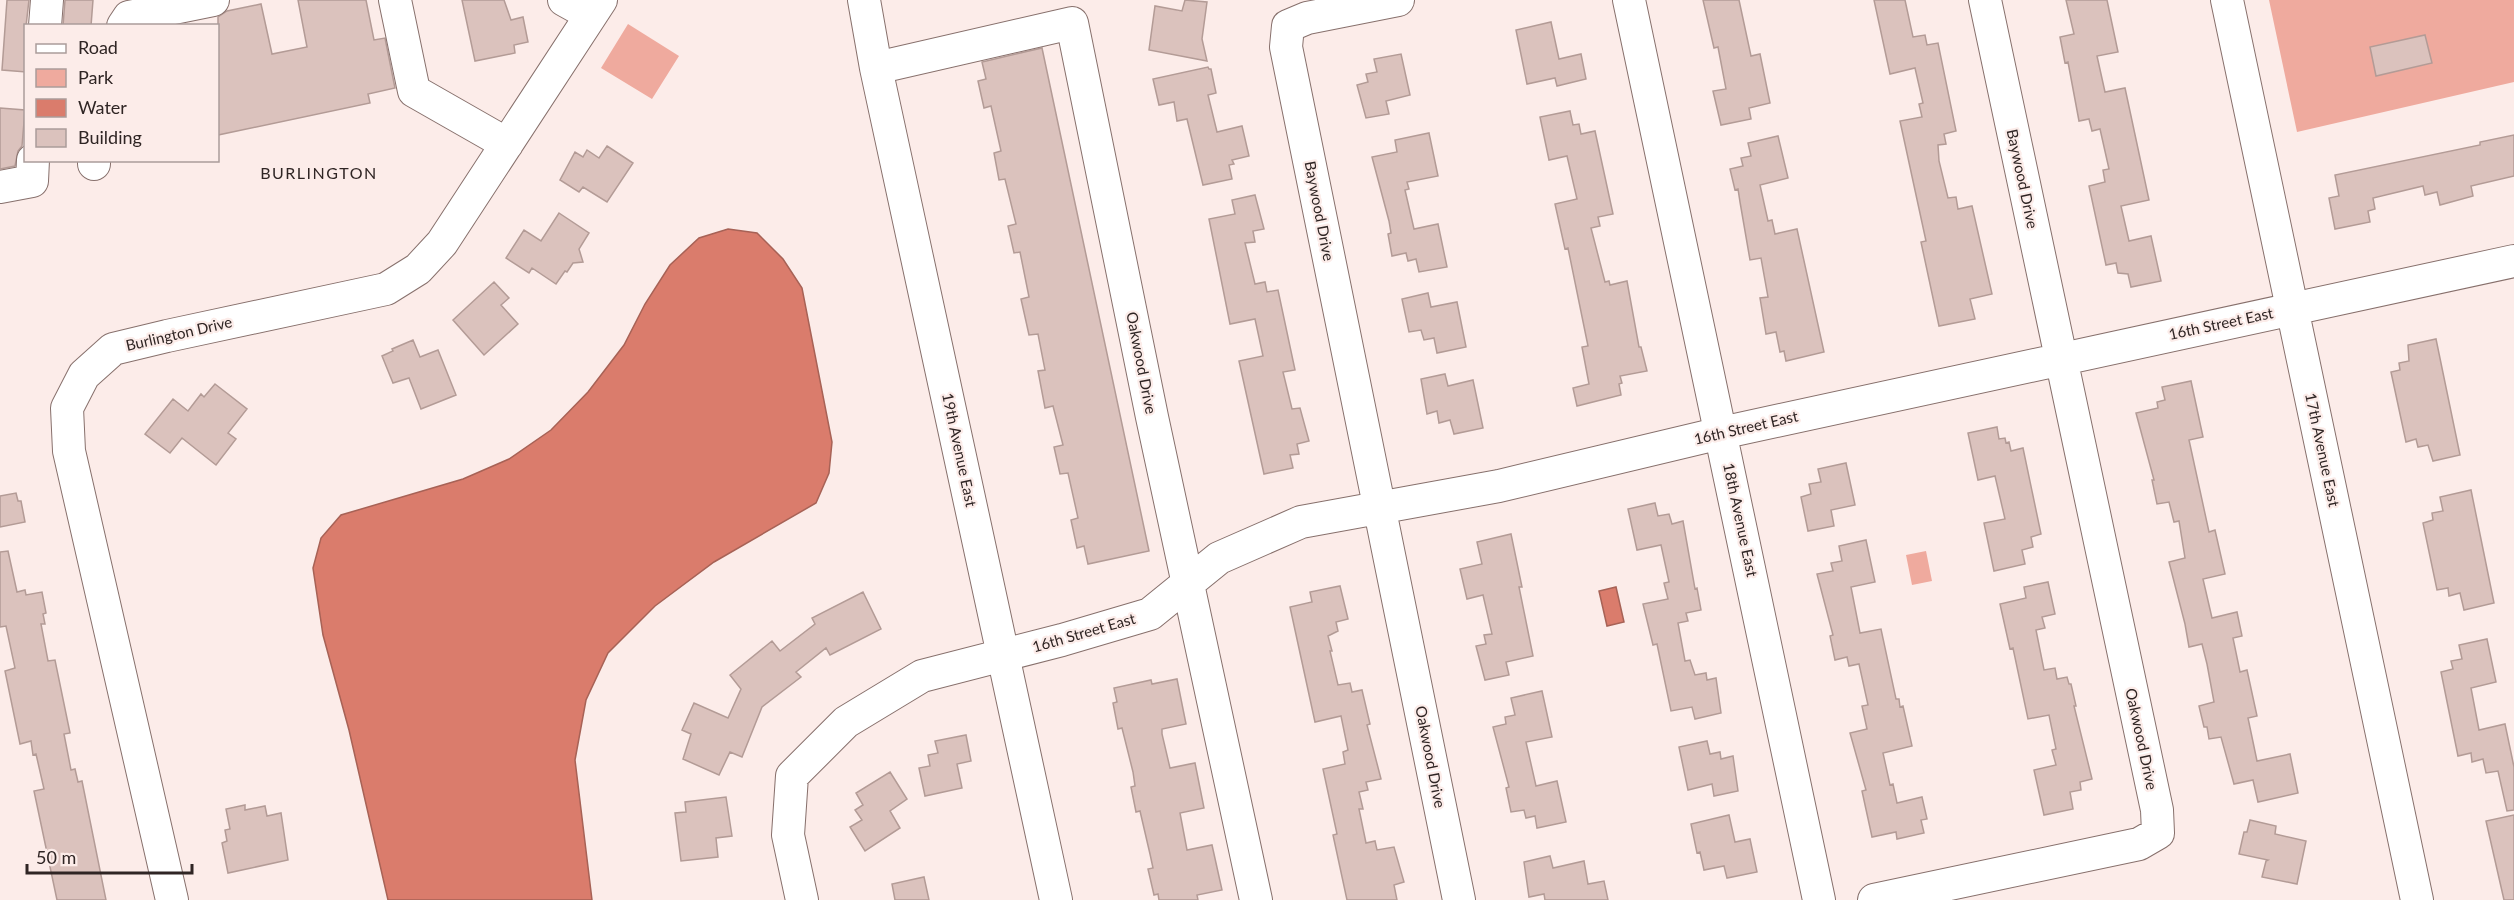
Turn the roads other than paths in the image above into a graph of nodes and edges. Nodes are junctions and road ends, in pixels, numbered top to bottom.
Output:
1 (47, 0) edge
2 (213, 0) edge
3 (395, 0) edge
4 (564, 0) edge
5 (864, 0) edge
6 (1398, 0) edge
7 (1629, 0) edge
8 (1985, 0) edge
9 (2227, 0) edge
10 (596, 8) edge
11 (45, 24) edge
12 (124, 24) edge
13 (876, 69) junction
14 (507, 144) junction
15 (33, 162) edge
16 (0, 187) edge
17 (2514, 261) edge
18 (2292, 309) junction
19 (2060, 359) junction
20 (1721, 433) junction
21 (1379, 507) junction
22 (1188, 583) junction
23 (1003, 655) junction
24 (172, 900) edge
25 (802, 900) edge
26 (1056, 900) edge
27 (1256, 900) edge
28 (1458, 900) edge
29 (1819, 900) edge
30 (1874, 900) edge
31 (2417, 900) edge

1 - 11 street
2 - 12 street
3 - 14 street
4 - 10 street
5 - 13 street, 19th Avenue East
6 - 21 street, Baywood Drive
7 - 20 street, 18th Avenue East
8 - 19 street, Baywood Drive
9 - 18 street, 17th Avenue East
10 - 14 street, Burlington Drive
13 - 22 street, Oakwood Drive
13 - 23 street, 19th Avenue East
14 - 24 street, Burlington Drive
15 - 16 street
17 - 18 street, 16th Street East
18 - 19 street, 16th Street East
18 - 31 street, 17th Avenue East
19 - 20 street, 16th Street East
19 - 30 street, Oakwood Drive
20 - 21 street, 16th Street East
20 - 29 street, 18th Avenue East
21 - 22 street, 16th Street East
21 - 28 street, Oakwood Drive
22 - 23 street, 16th Street East
22 - 27 street, Oakwood Drive
23 - 25 street, 16th Street East
23 - 26 street, 19th Avenue East

